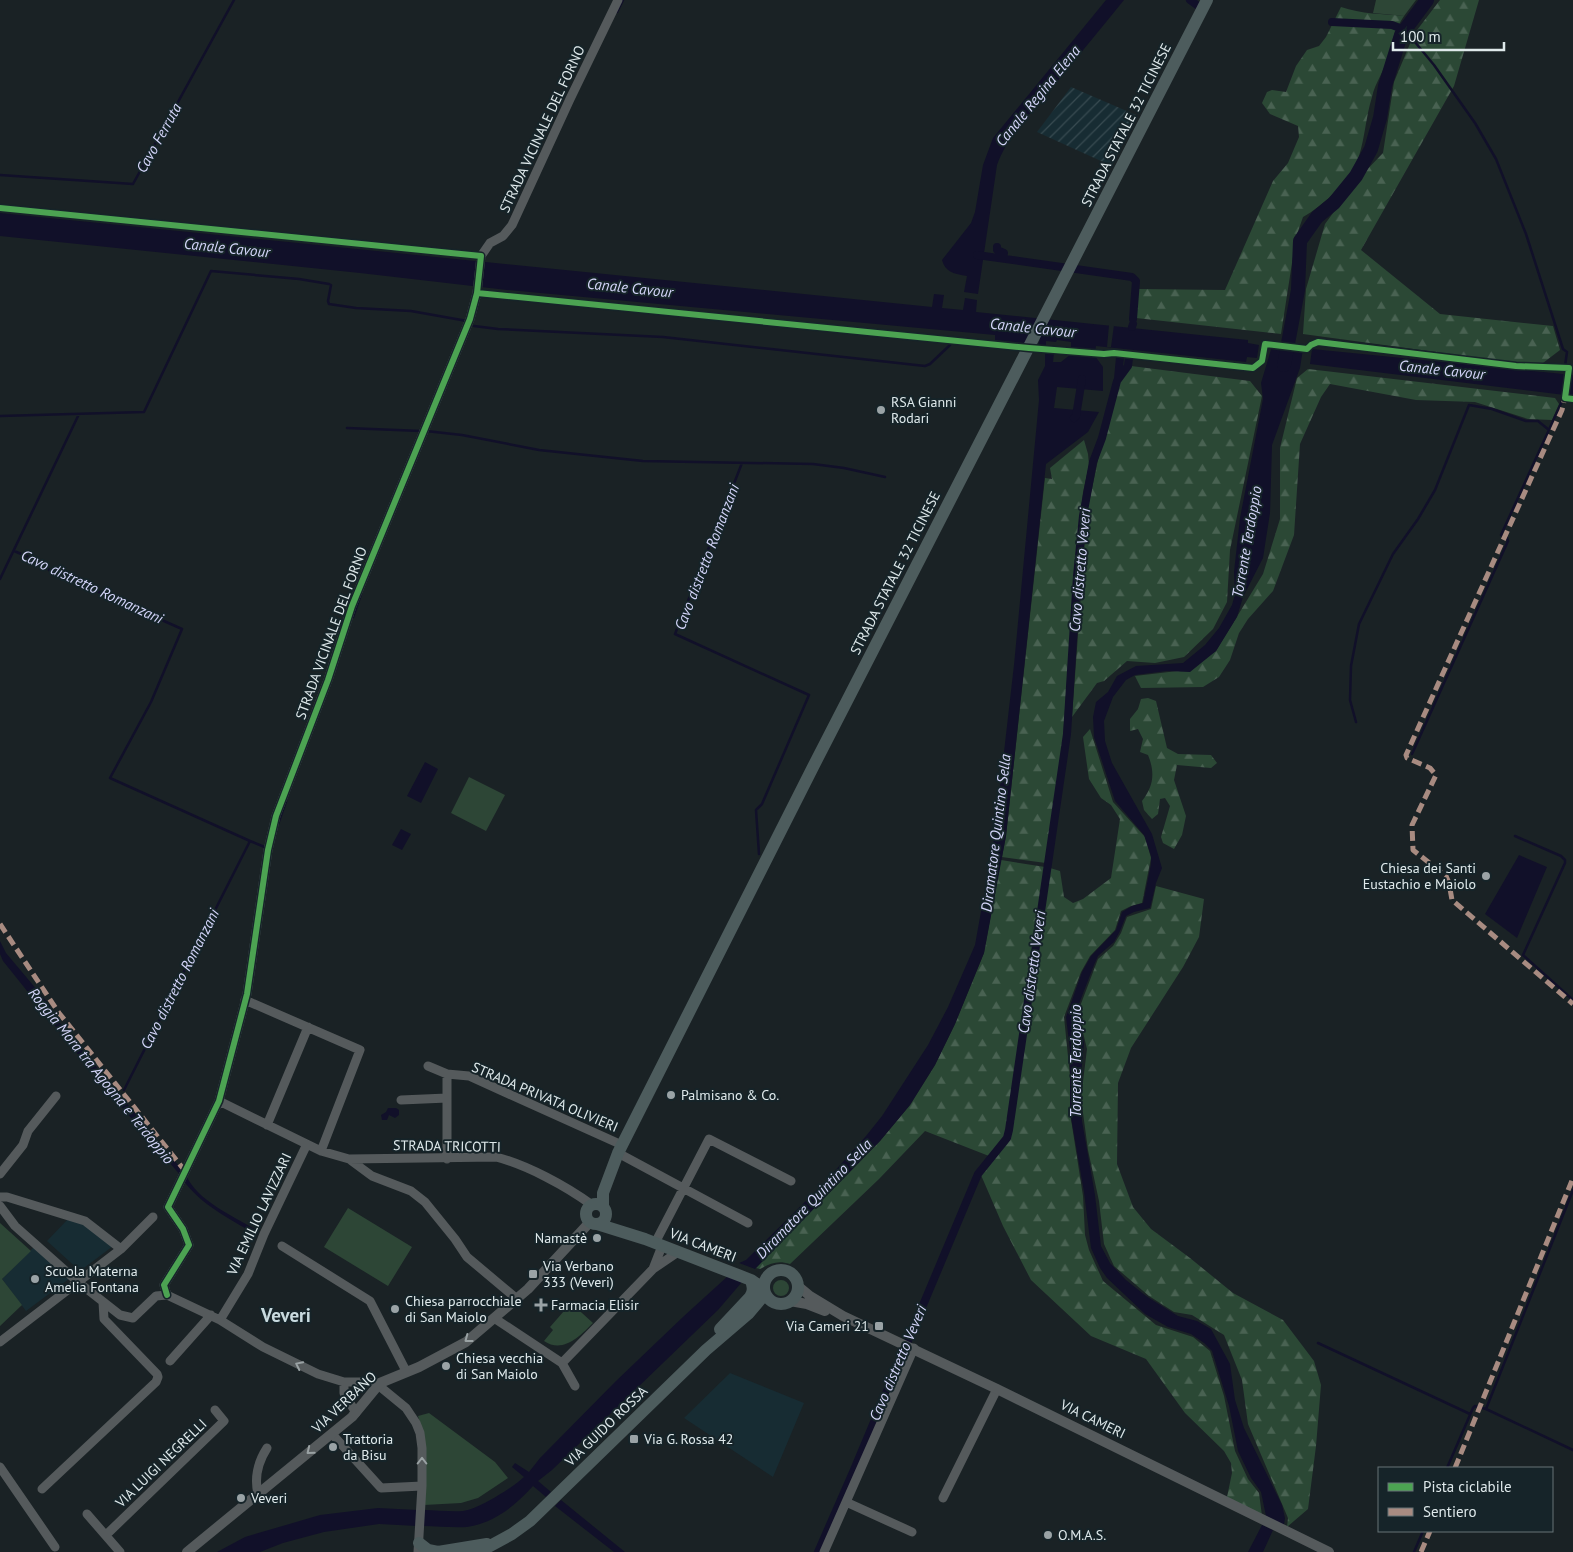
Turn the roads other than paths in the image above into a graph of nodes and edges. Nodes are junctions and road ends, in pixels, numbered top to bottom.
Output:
1 (618, 0) edge
2 (1207, 0) edge
3 (245, 1000) junction
4 (308, 1027) junction
5 (428, 1066) dead end
6 (447, 1074) junction
7 (56, 1096) dead end
8 (447, 1098) junction
9 (401, 1100) dead end
10 (219, 1101) junction
11 (266, 1124) junction
12 (307, 1144) junction
13 (620, 1149) junction
14 (321, 1151) junction
15 (349, 1159) junction
16 (447, 1159) junction
17 (0, 1174) edge
18 (791, 1181) dead end
19 (684, 1187) junction
20 (0, 1197) edge
21 (0, 1206) edge
22 (601, 1208) junction
23 (153, 1218) dead end
24 (594, 1223) junction
25 (748, 1223) dead end
26 (654, 1242) junction
27 (282, 1246) dead end
28 (121, 1249) junction
29 (678, 1252) junction
30 (653, 1269) junction
31 (751, 1280) junction
32 (78, 1282) junction
33 (798, 1286) junction
34 (767, 1291) junction
35 (167, 1295) junction
36 (516, 1299) junction
37 (790, 1301) junction
38 (103, 1302) junction
39 (211, 1315) junction
40 (843, 1316) junction
41 (494, 1318) junction
42 (220, 1320) junction
43 (0, 1342) edge
44 (909, 1346) junction
45 (706, 1350) junction
46 (170, 1361) dead end
47 (562, 1363) junction
48 (406, 1371) junction
49 (344, 1382) junction
50 (378, 1386) junction
51 (575, 1386) dead end
52 (997, 1389) junction
53 (215, 1410) dead end
54 (356, 1413) junction
55 (332, 1434) junction
56 (267, 1448) dead end
57 (0, 1467) edge
58 (422, 1486) junction
59 (42, 1489) dead end
60 (258, 1494) junction
61 (943, 1498) dead end
62 (846, 1502) junction
63 (87, 1514) dead end
64 (912, 1532) dead end
65 (106, 1535) junction
66 (499, 1541) junction
67 (55, 1547) dead end
68 (418, 1547) edge
69 (120, 1552) edge
70 (187, 1552) edge
71 (479, 1552) edge
72 (824, 1552) edge
73 (1329, 1552) edge

1 - 3 street, STRADA VICINALE DEL FORNO
2 - 13 main road, STRADA STATALE 32 TICINESE
3 - 4 street
3 - 10 street, STRADA VICINALE DEL FORNO
4 - 11 street
4 - 14 street
5 - 6 street, STRADA PRIVATA OLIVIERI
6 - 8 street
6 - 13 street, STRADA PRIVATA OLIVIERI
7 - 17 street
8 - 9 street
8 - 16 street
10 - 11 street
10 - 35 street, STRADA VICINALE DEL FORNO
11 - 12 street
12 - 14 street
12 - 42 street, VIA EMILIO LAVIZZARI
13 - 19 street, STRADA PRIVATA OLIVIERI
13 - 22 main road, STRADA STATALE 32 TICINESE
14 - 15 street
15 - 16 street, STRADA TRICOTTI
15 - 36 street
16 - 22 street, STRADA TRICOTTI
18 - 19 street
19 - 25 street, STRADA PRIVATA OLIVIERI
19 - 26 street
20 - 28 street
21 - 32 street
22 - 24 main road
22 - 24 main road
22 - 26 main road, VIA CAMERI
23 - 28 street
24 - 26 main road, VIA CAMERI
24 - 36 street, VIA VERBANO
26 - 29 main road, VIA CAMERI
26 - 30 street
27 - 48 street
28 - 32 street
29 - 30 street
29 - 31 main road, VIA CAMERI
30 - 47 street
31 - 34 main road, VIA CAMERI
31 - 45 main road
32 - 38 street
32 - 43 street
33 - 34 main road
33 - 37 main road
33 - 40 street
34 - 37 main road
34 - 45 main road, VIA GUIDO ROSSA
35 - 38 street
35 - 39 street
36 - 41 street, VIA VERBANO
37 - 40 street
38 - 59 street
39 - 42 street
39 - 46 street
40 - 44 street, VIA CAMERI
41 - 47 street
41 -> 48 street, VIA VERBANO
49 -> 42 street
44 - 52 street, VIA CAMERI
44 - 62 street
45 - 66 main road, VIA GUIDO ROSSA
47 - 51 street
48 - 50 street, VIA VERBANO
49 - 50 street
49 - 54 street
50 - 54 street, VIA VERBANO
58 -> 50 street
52 - 61 street
52 - 73 street, VIA CAMERI
53 - 65 street, VIA LUIGI NEGRELLI
54 - 55 street, VIA VERBANO
55 - 58 street
55 -> 60 street, VIA VERBANO
56 - 60 street
57 - 67 street
58 - 68 street
60 - 70 street, VIA VERBANO
62 - 64 street
62 - 72 street
63 - 65 street
65 - 69 street
66 - 68 main road
66 - 71 main road, VIA GUIDO ROSSA

